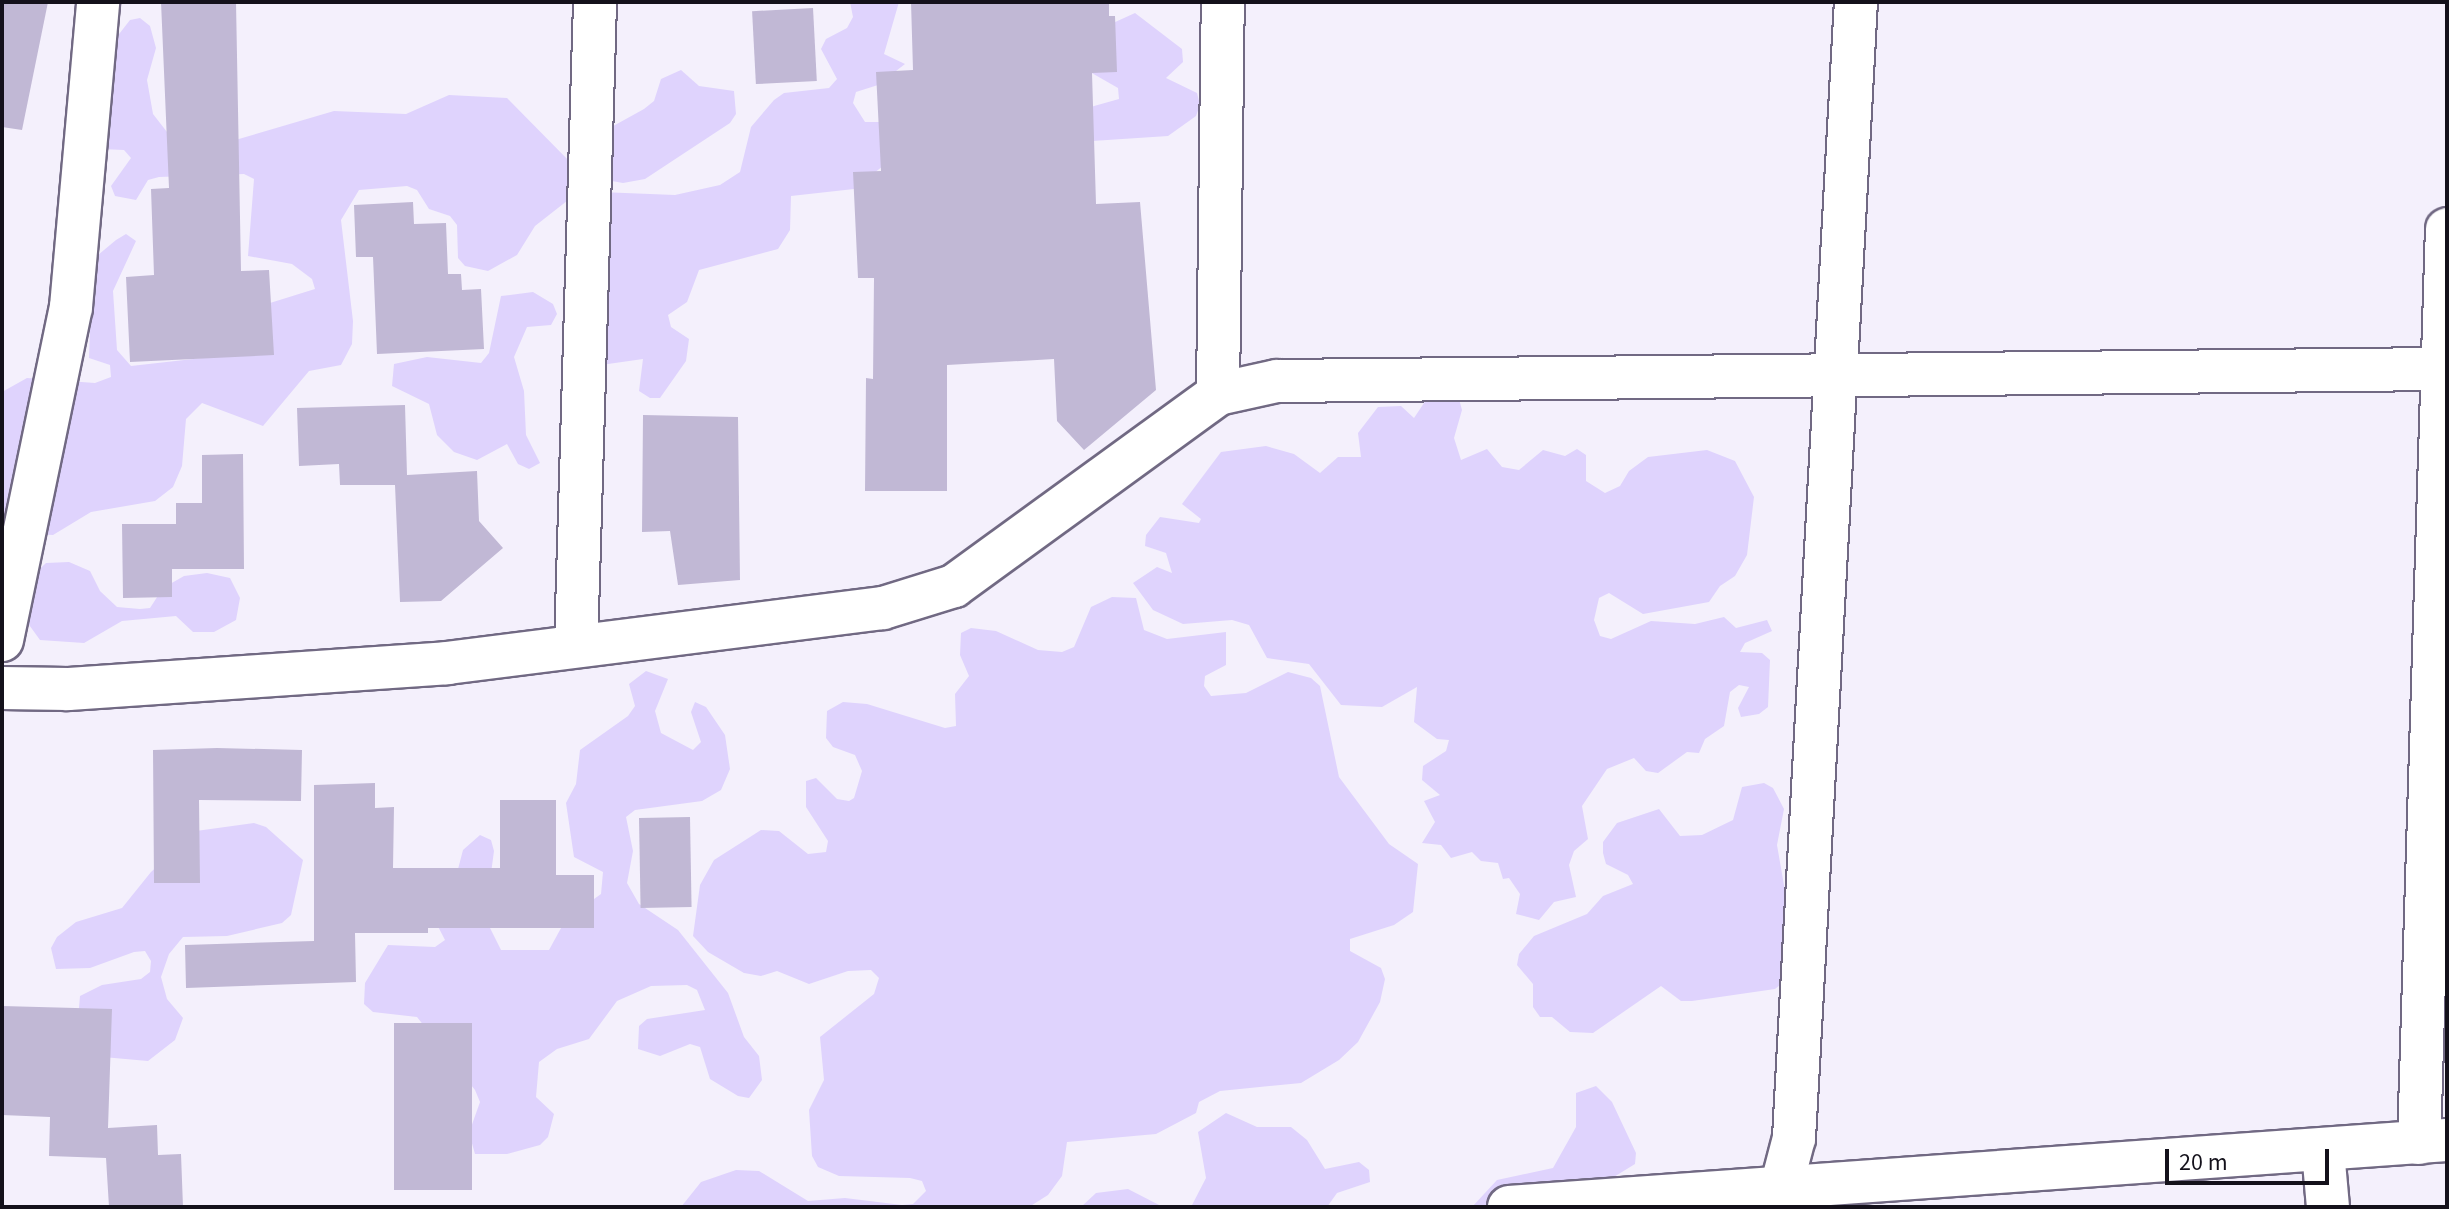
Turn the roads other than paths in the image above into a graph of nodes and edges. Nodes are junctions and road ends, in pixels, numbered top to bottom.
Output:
1 (98, 2) edge
2 (595, 2) edge
3 (1223, 2) edge
4 (1856, 2) edge
5 (2447, 229) edge
6 (2445, 369) edge
7 (1836, 376) junction
8 (1218, 394) junction
9 (2, 640) edge
10 (576, 646) junction
11 (2, 688) edge
12 (2433, 1142) edge
13 (2323, 1151) junction
14 (1779, 1196) edge
15 (1509, 1207) edge
16 (2328, 1207) edge

1 - 9 street
2 - 10 street
3 - 8 street
4 - 7 street
5 - 6 street
6 - 7 street
6 - 12 street
7 - 8 street
7 - 14 street
8 - 10 street
10 - 11 street
12 - 13 street
13 - 14 street
13 - 16 street
14 - 15 street

